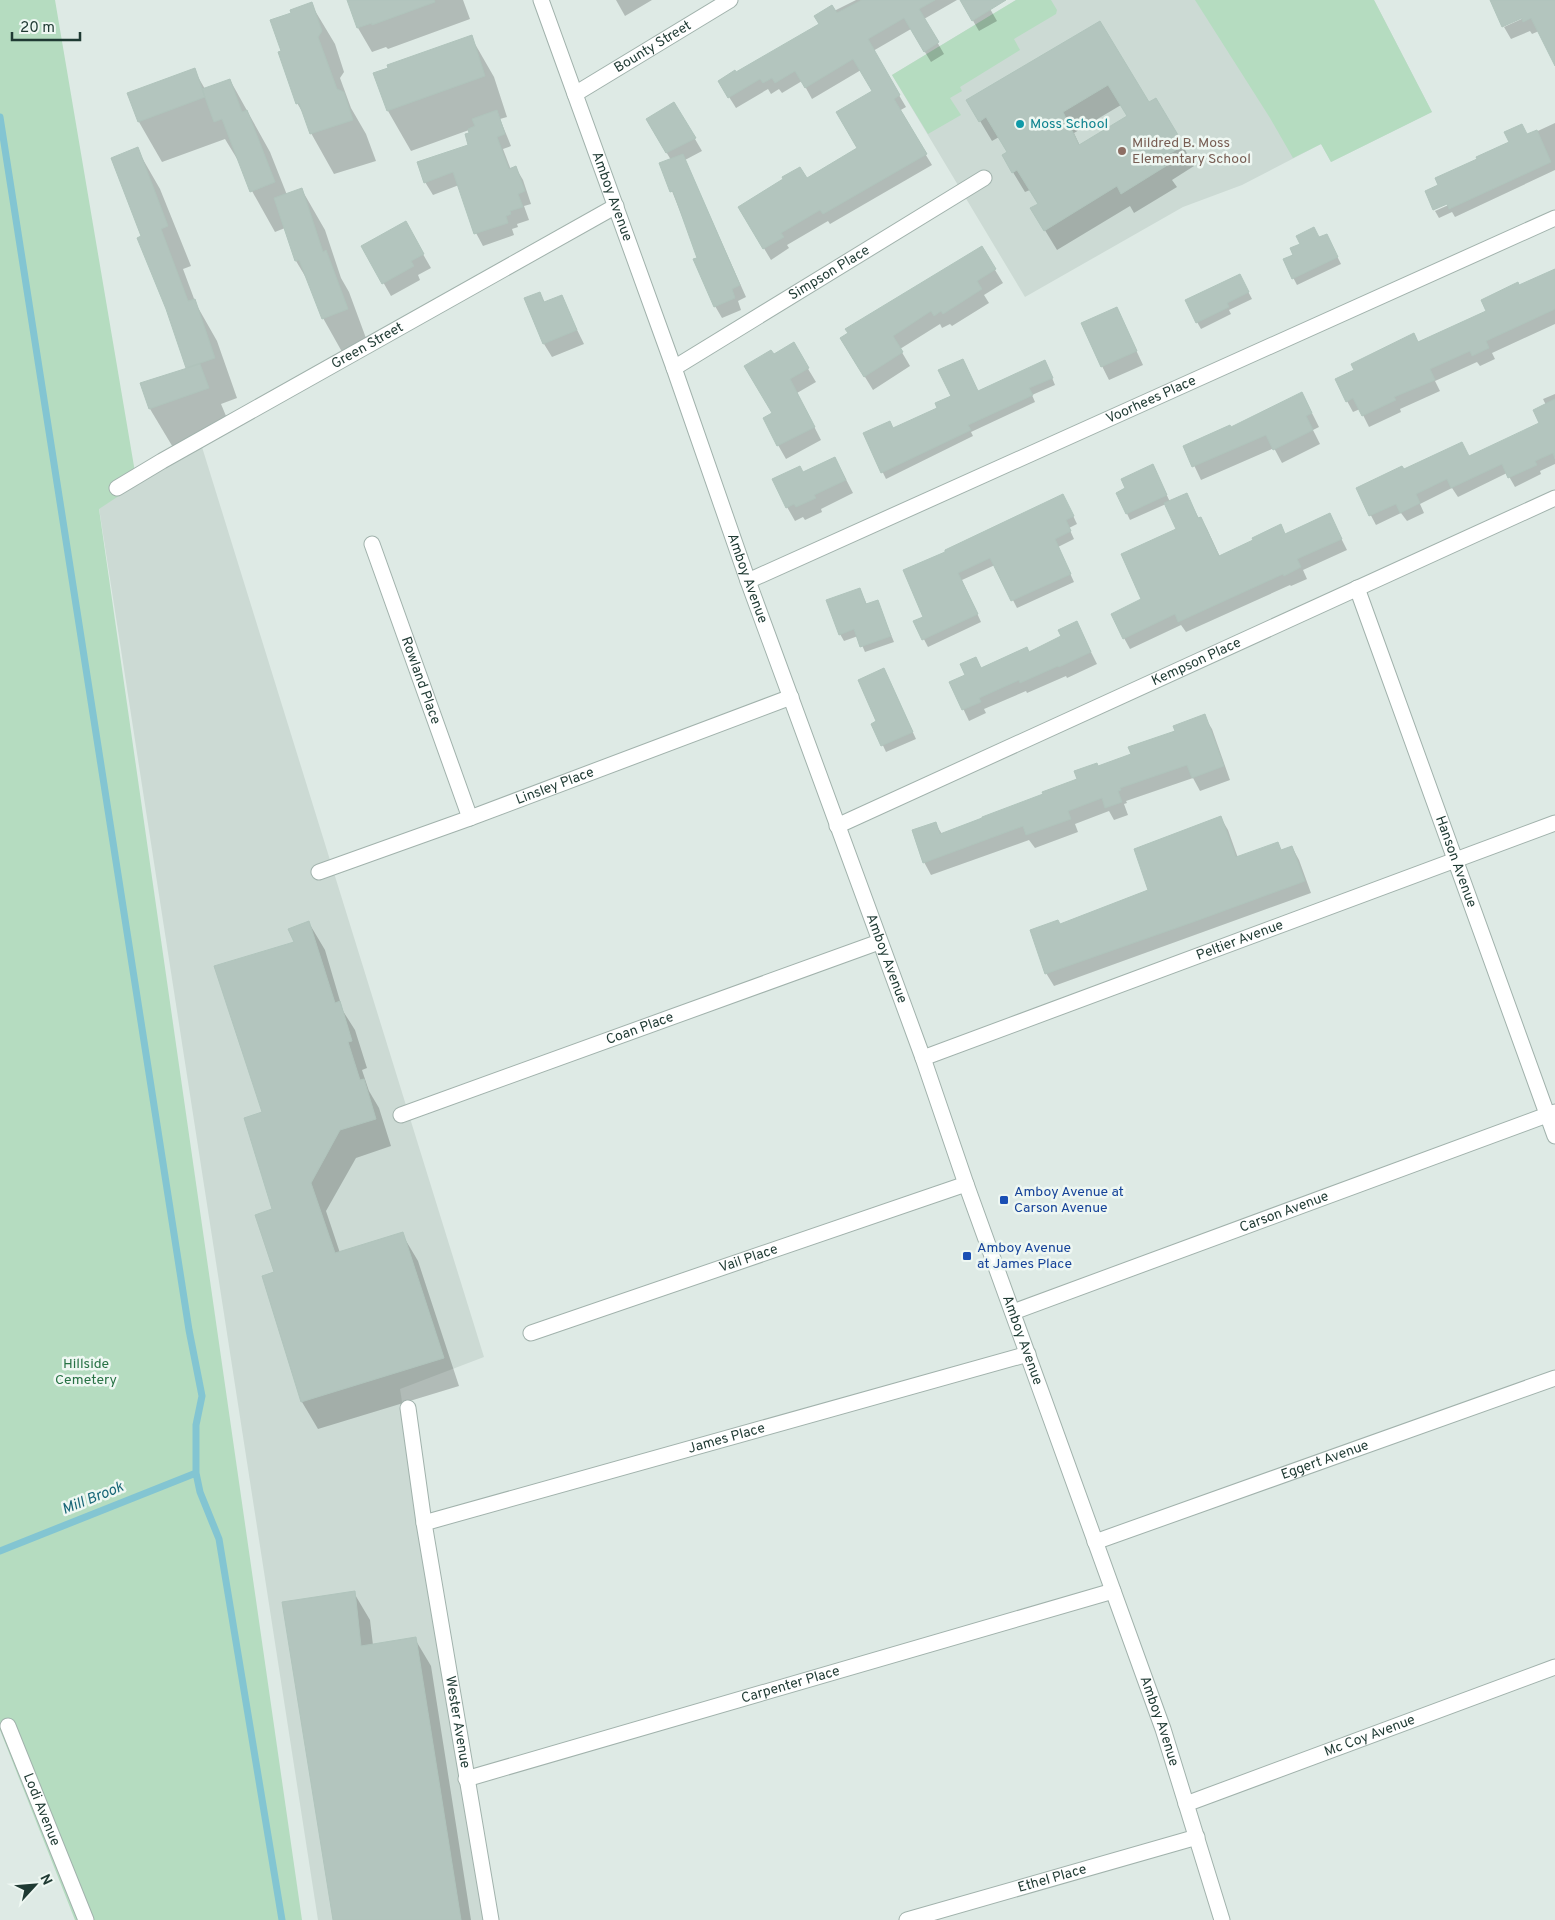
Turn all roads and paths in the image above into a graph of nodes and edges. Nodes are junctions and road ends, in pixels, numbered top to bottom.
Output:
1 (541, 0) edge
2 (730, 0) edge
3 (575, 94) junction
4 (984, 178) dead end
5 (616, 206) junction
6 (1555, 218) edge
7 (674, 368) junction
8 (117, 488) dead end
9 (1555, 498) edge
10 (372, 544) dead end
11 (748, 581) junction
12 (1357, 588) junction
13 (791, 697) junction
14 (470, 818) junction
15 (1555, 823) edge
16 (837, 826) junction
17 (1456, 859) junction
18 (319, 872) dead end
19 (879, 942) junction
20 (923, 1058) junction
21 (1551, 1113) edge
22 (400, 1115) dead end
23 (1555, 1136) edge
24 (966, 1184) junction
25 (1013, 1312) junction
26 (531, 1333) dead end
27 (1028, 1354) junction
28 (1555, 1378) edge
29 (408, 1408) dead end
30 (424, 1523) junction
31 (1095, 1542) junction
32 (1114, 1591) junction
33 (1555, 1668) edge
34 (8, 1726) dead end
35 (466, 1779) junction
36 (1186, 1804) junction
37 (1197, 1837) junction
38 (86, 1920) edge
39 (491, 1920) edge
40 (907, 1920) edge
41 (1222, 1920) edge

1 - 3 street, Amboy Avenue
2 - 3 street, Bounty Street
3 - 5 street, Amboy Avenue
4 - 7 street, Simpson Place
5 - 7 street, Amboy Avenue
5 - 8 street, Green Street
6 - 11 street, Voorhees Place
7 - 11 street, Amboy Avenue
9 - 12 street, Kempson Place
10 - 14 street, Rowland Place
11 - 13 street, Amboy Avenue
12 - 16 street, Kempson Place
12 - 17 street, Hanson Avenue
13 - 14 street, Linsley Place
13 - 16 street, Amboy Avenue
14 - 18 street, Linsley Place
15 - 17 street, Peltier Avenue
16 - 19 street, Amboy Avenue
17 - 20 street, Peltier Avenue
17 - 21 street, Hanson Avenue
19 - 20 street, Amboy Avenue
19 - 22 street, Coan Place
20 - 24 street, Amboy Avenue
21 - 23 street, Hanson Avenue
21 - 25 street, Carson Avenue
24 - 25 street, Amboy Avenue
24 - 26 street, Vail Place
25 - 27 street, Amboy Avenue
27 - 30 street, James Place
27 - 31 street, Amboy Avenue
28 - 31 street, Eggert Avenue
29 - 30 street, Wester Avenue
30 - 35 street, Wester Avenue
31 - 32 street, Amboy Avenue
32 - 35 street, Carpenter Place
32 - 36 street, Amboy Avenue
33 - 36 street, Mc Coy Avenue
34 - 38 street, Lodi Avenue
35 - 39 street, Wester Avenue
36 - 37 street, Amboy Avenue
37 - 40 street, Ethel Place
37 - 41 street, Amboy Avenue

